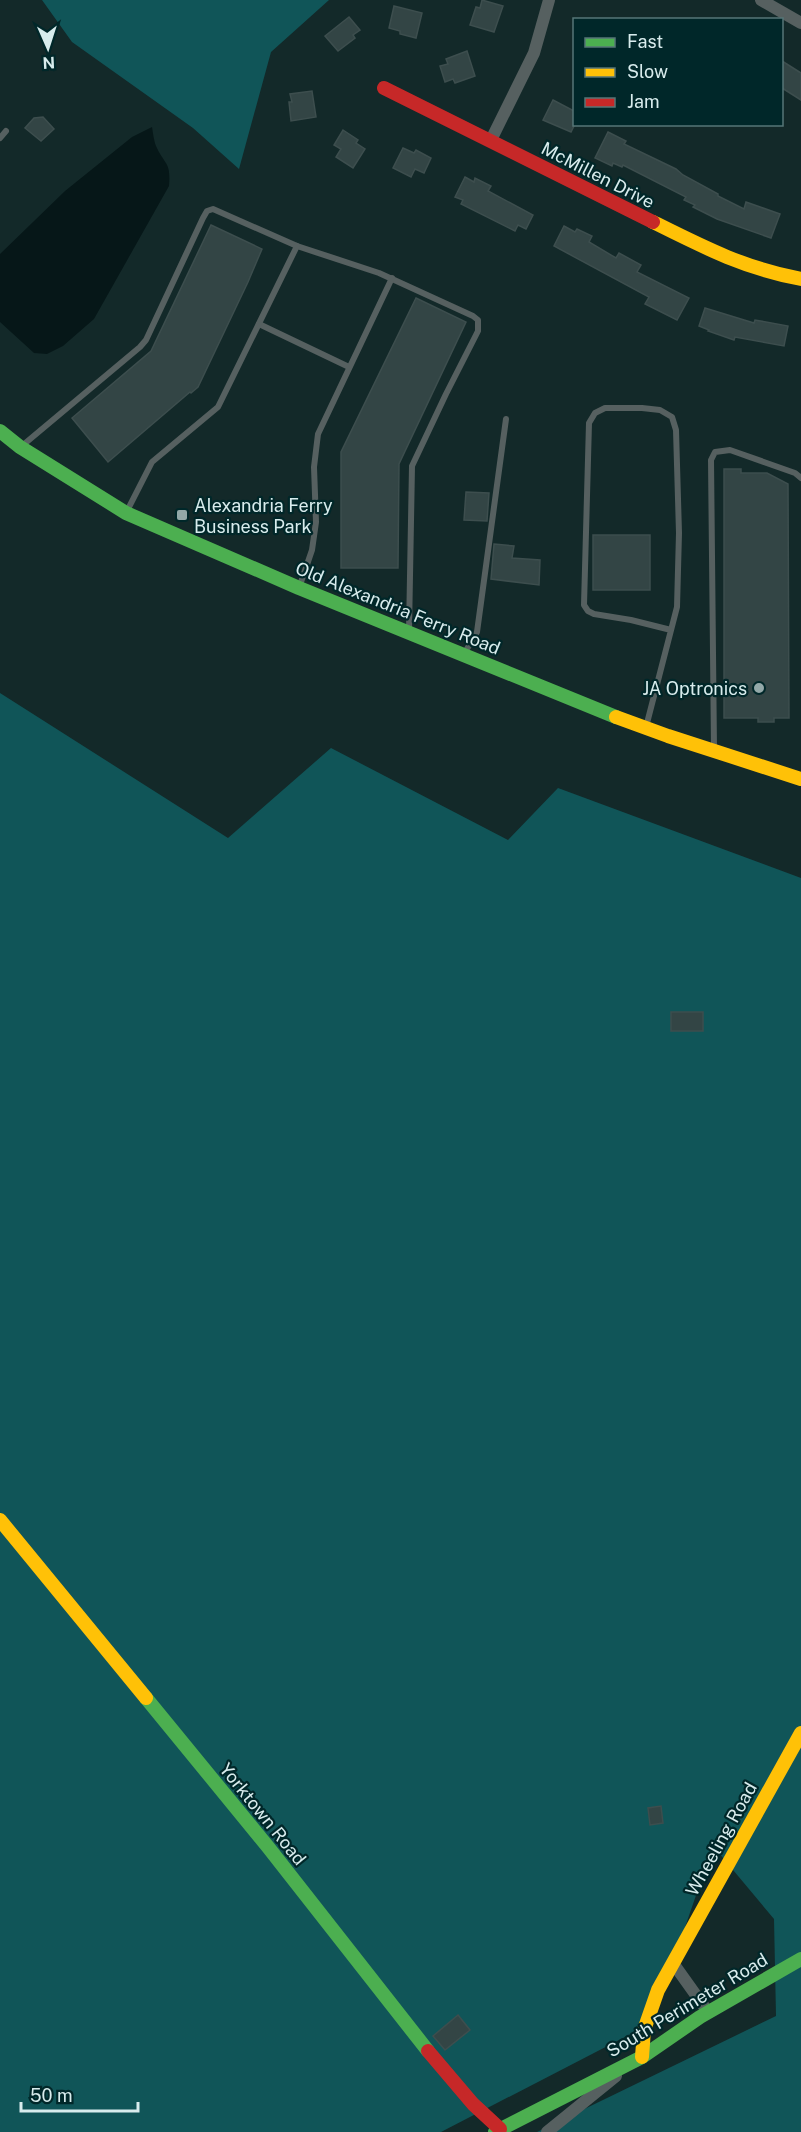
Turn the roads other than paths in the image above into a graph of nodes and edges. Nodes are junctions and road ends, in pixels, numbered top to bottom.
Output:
1 (549, 0) edge
2 (761, 0) edge
3 (801, 23) edge
4 (384, 88) dead end
5 (6, 131) dead end
6 (0, 138) edge
7 (491, 140) junction
8 (297, 246) junction
9 (392, 278) junction
10 (801, 279) edge
11 (259, 324) junction
12 (349, 368) junction
13 (506, 419) dead end
14 (0, 431) edge
15 (20, 447) junction
16 (801, 478) edge
17 (126, 513) junction
18 (299, 588) junction
19 (671, 630) junction
20 (409, 634) junction
21 (464, 654) junction
22 (646, 728) junction
23 (714, 751) junction
24 (800, 774) edge
25 (0, 1520) edge
26 (801, 1733) edge
27 (801, 1959) edge
28 (673, 1963) junction
29 (708, 2012) junction
30 (637, 2059) junction
31 (497, 2131) edge
32 (547, 2132) edge

1 - 7 street
2 - 3 street
4 - 7 street, McMillen Drive
5 - 6 lane
7 - 10 street, McMillen Drive
8 - 9 lane
8 - 11 lane
8 - 15 lane
9 - 12 lane
9 - 20 lane
11 - 12 lane
11 - 17 lane
12 - 18 lane
13 - 21 lane
14 - 15 street, Old Alexandria Ferry Road
15 - 17 street, Old Alexandria Ferry Road
16 - 23 lane
17 - 18 street, Old Alexandria Ferry Road
18 - 20 street, Old Alexandria Ferry Road
19 - 19 lane
19 - 22 lane
20 - 21 street, Old Alexandria Ferry Road
21 - 22 street, Old Alexandria Ferry Road
22 - 23 street, Old Alexandria Ferry Road
23 - 24 street, Old Alexandria Ferry Road
25 - 31 street, Yorktown Road
26 - 28 street, Wheeling Road
27 - 29 street, South Perimeter Road
28 - 29 street
28 - 30 street, Wheeling Road
29 - 30 street, South Perimeter Road
30 - 31 street, South Perimeter Road
30 - 32 street

